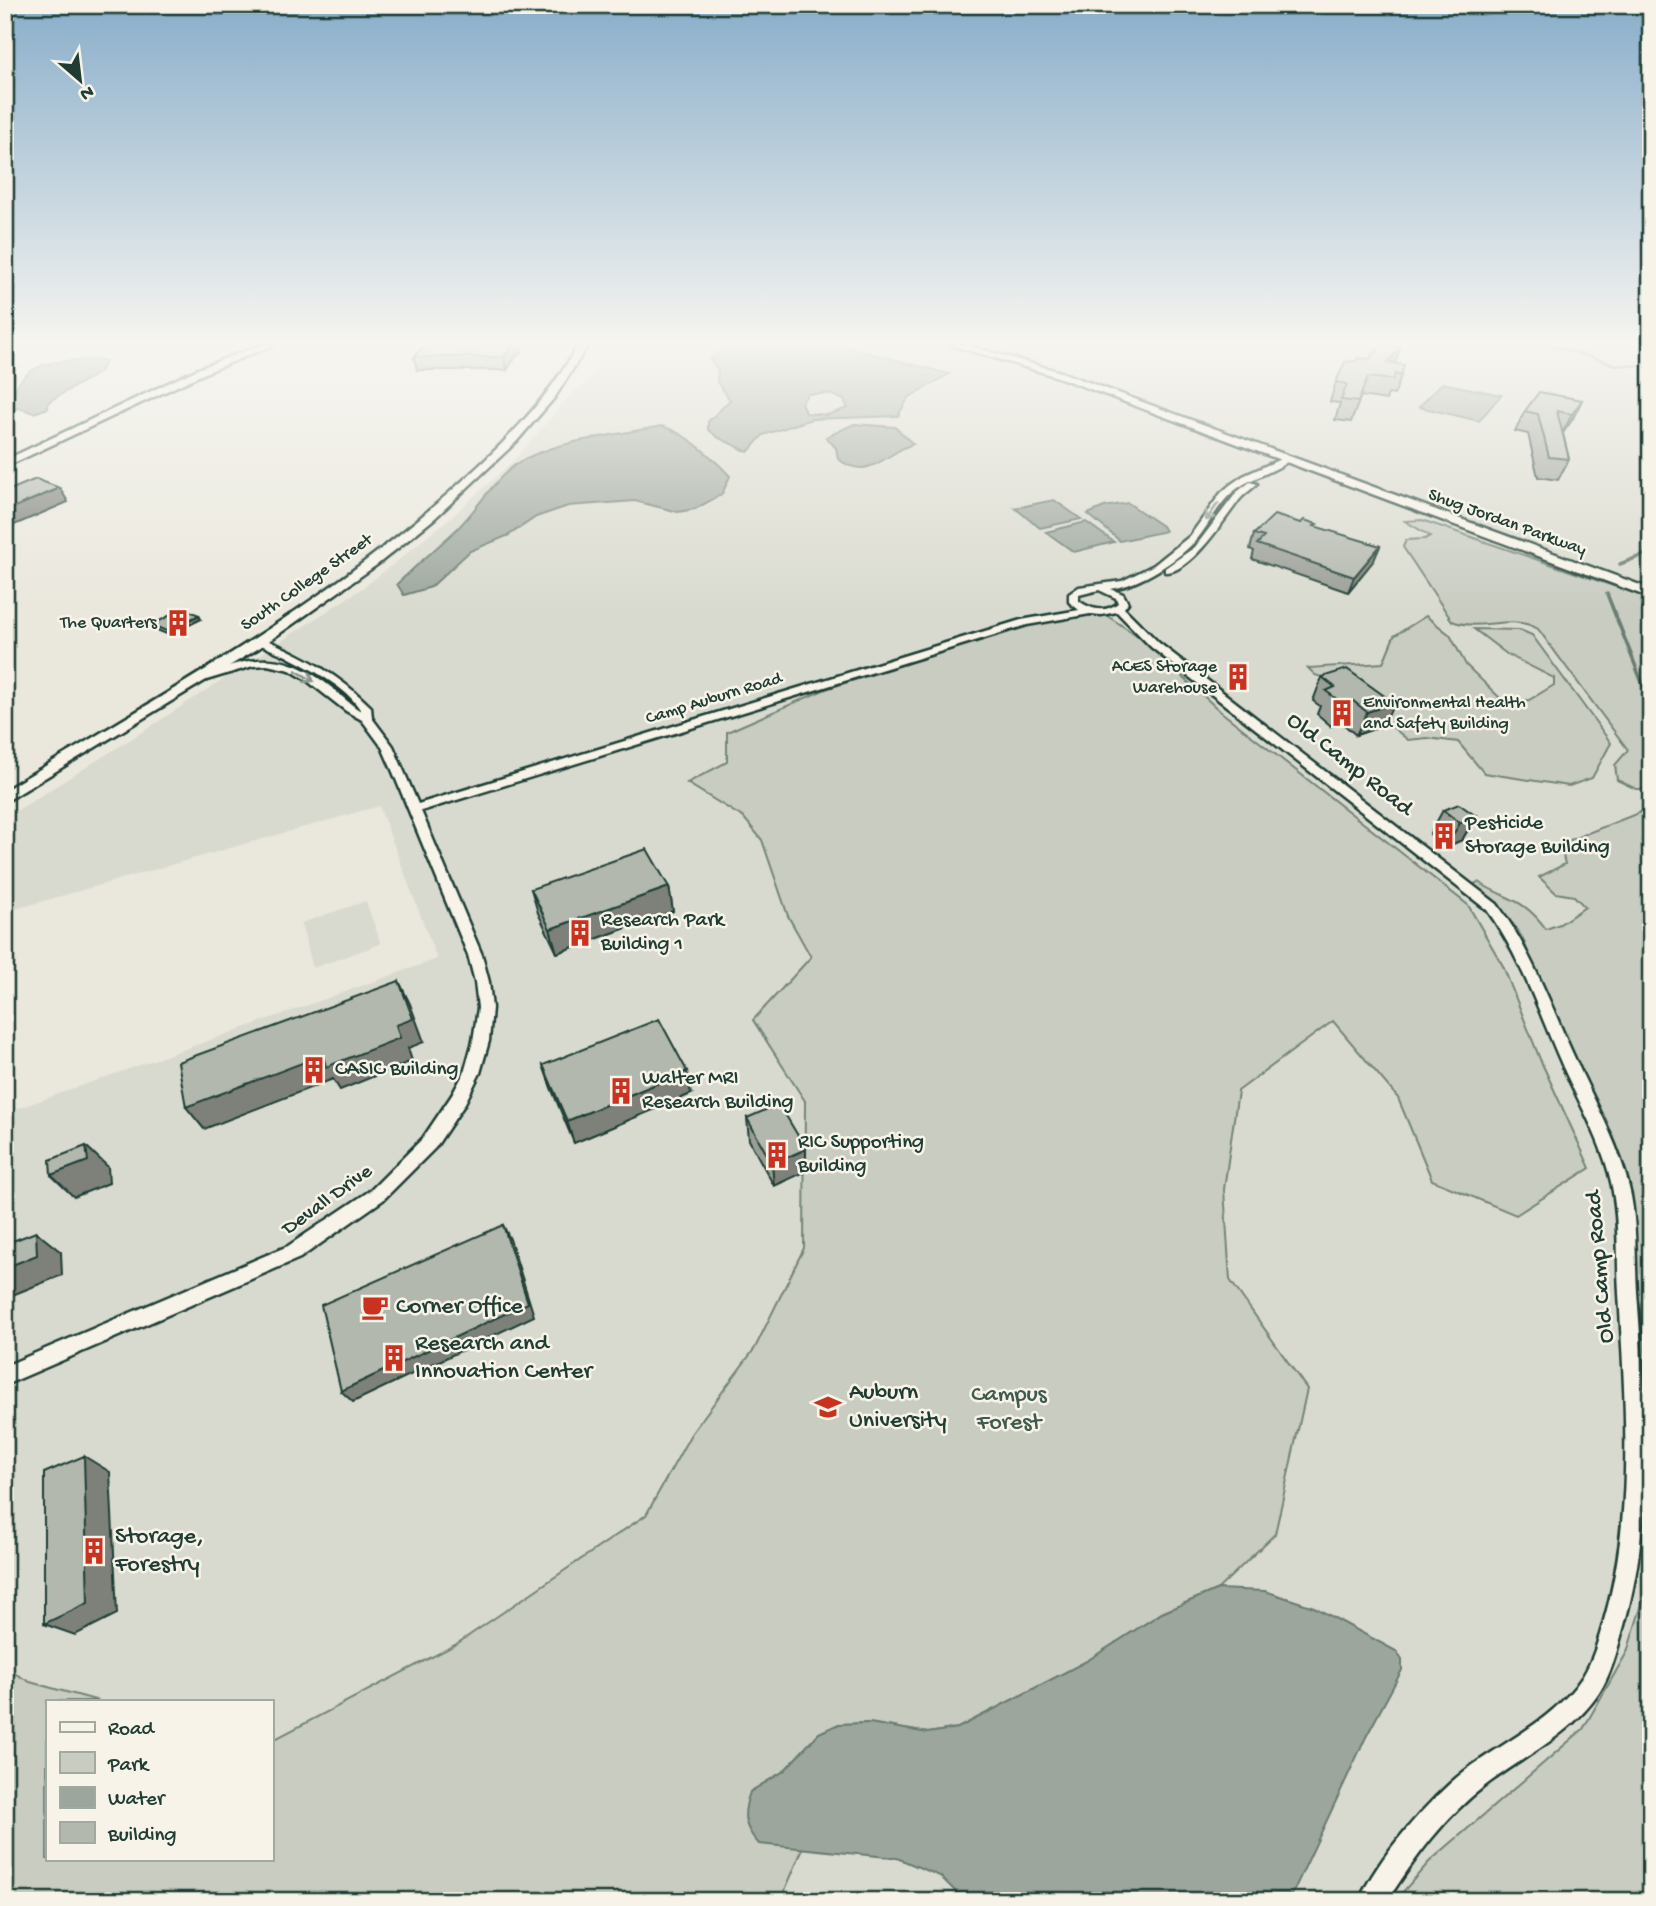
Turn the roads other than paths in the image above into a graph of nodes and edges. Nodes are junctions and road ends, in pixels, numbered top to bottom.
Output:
1 (74, 434) edge
2 (517, 434) edge
3 (1218, 434) edge
4 (1290, 461) junction
5 (5, 464) edge
6 (1102, 588) junction
7 (1651, 594) edge
8 (1073, 598) junction
9 (1121, 604) junction
10 (1095, 612) junction
11 (1025, 622) junction
12 (253, 644) junction
13 (1155, 645) junction
14 (275, 660) junction
15 (195, 681) junction
16 (366, 718) junction
17 (5, 797) edge
18 (414, 810) junction
19 (5, 1376) edge
20 (1372, 1901) edge

1 - 5 main road
2 - 12 main road, South College Street
3 - 4 main road, Shug Jordan Parkway
4 -> 6 street
4 - 7 main road, Shug Jordan Parkway
4 - 9 street
6 - 8 street, Camp Auburn Road
6 - 9 street, Old Camp Road
8 - 10 street
8 - 11 street, Camp Auburn Road
9 - 10 street, Camp Auburn Road
9 - 13 street, Old Camp Road
10 - 11 street, Camp Auburn Road
10 - 13 street
11 - 18 street, Camp Auburn Road
12 - 14 street
12 - 15 main road, South College Street
12 - 16 street, Devall Drive
13 - 20 street, Old Camp Road
14 - 15 street
14 -> 16 street
15 - 17 main road, South College Street
16 - 18 street, Devall Drive
18 - 19 street, Devall Drive

